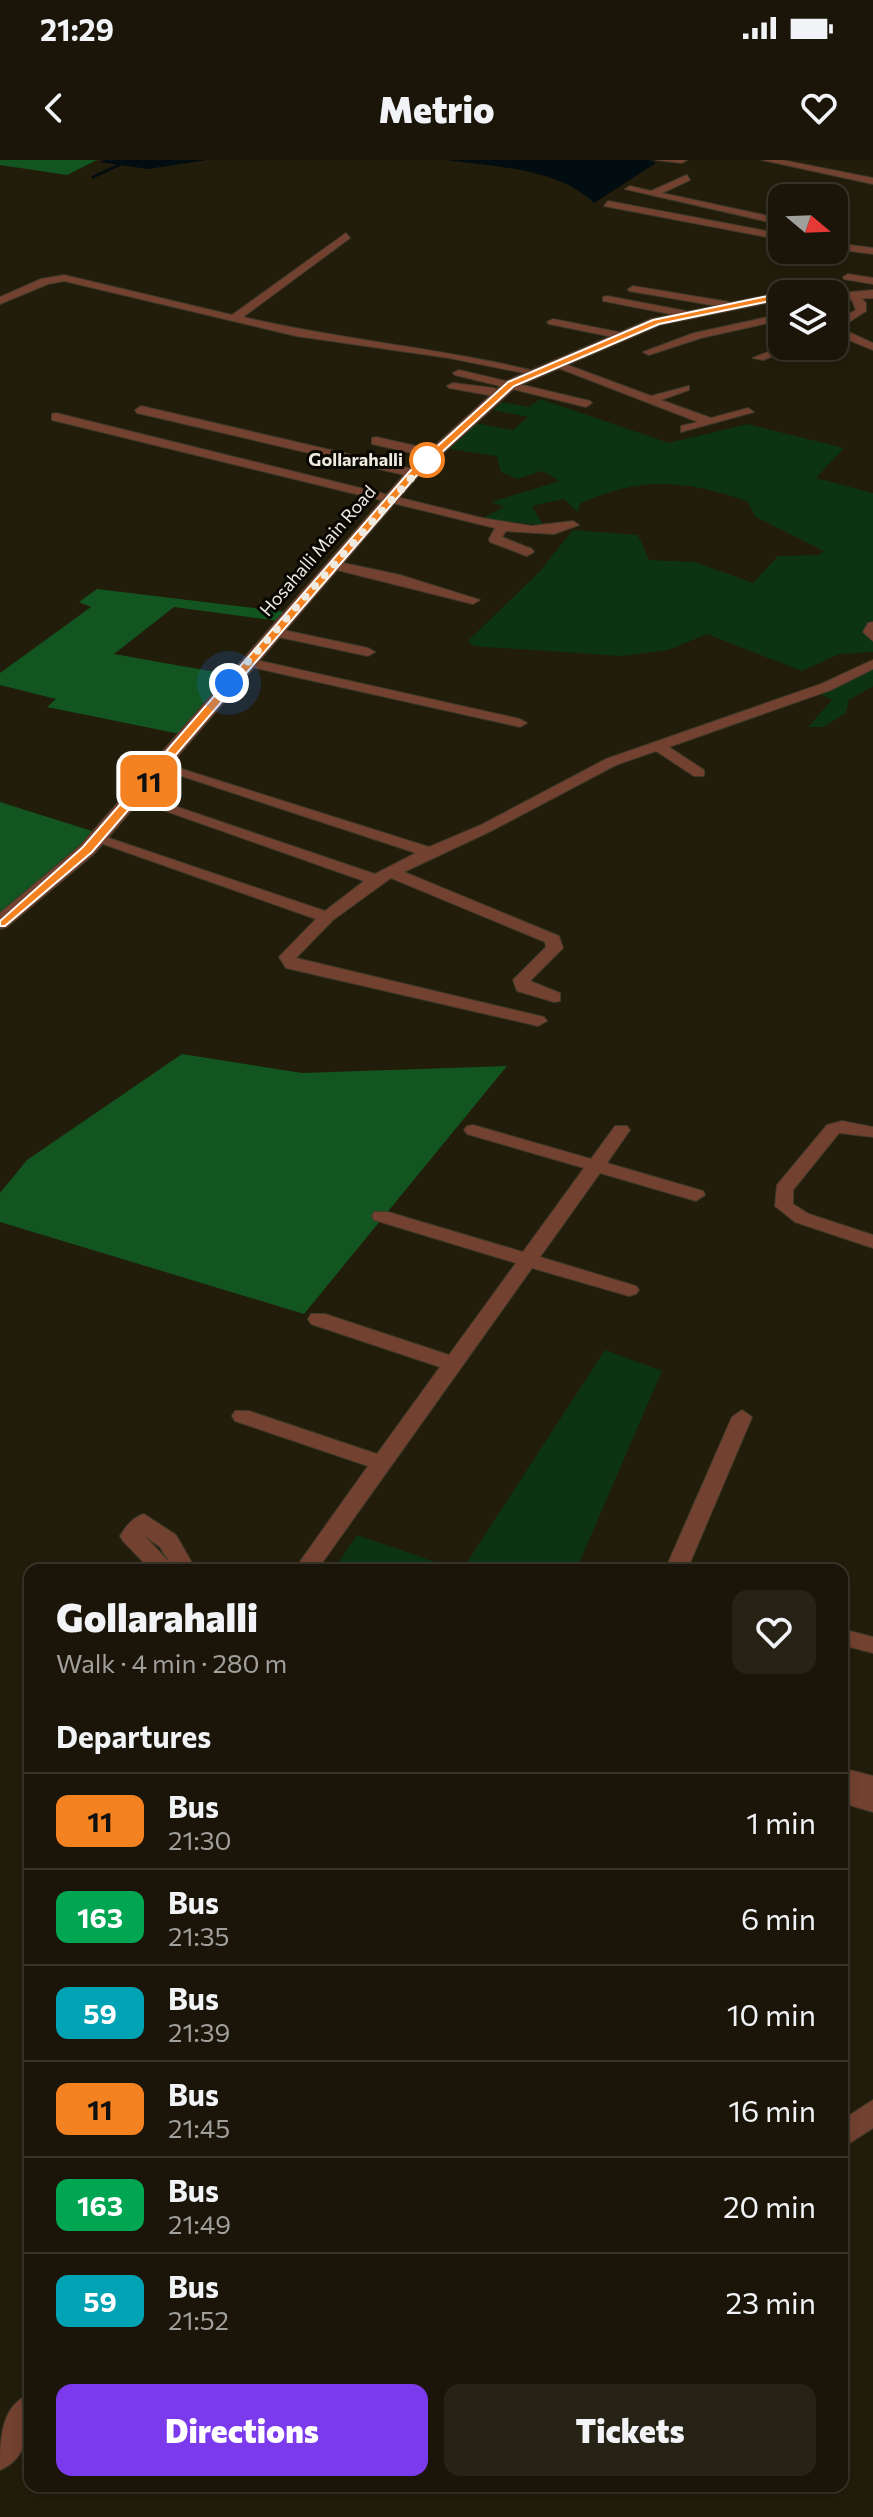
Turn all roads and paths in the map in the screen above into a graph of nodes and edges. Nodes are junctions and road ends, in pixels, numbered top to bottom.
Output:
1 (661, 160) edge
2 (682, 160) edge
3 (767, 160) edge
4 (687, 178) dead end
5 (873, 181) edge
6 (630, 189) dead end
7 (716, 192) dead end
8 (652, 194) junction
9 (695, 203) junction
10 (608, 204) dead end
11 (768, 219) edge
12 (768, 234) edge
13 (346, 236) dead end
14 (848, 248) edge
15 (873, 251) edge
16 (848, 277) dead end
17 (873, 281) edge
18 (633, 289) dead end
19 (873, 294) edge
20 (848, 296) edge
21 (853, 296) junction
22 (768, 298) edge
23 (607, 299) dead end
24 (0, 301) edge
25 (729, 305) junction
26 (686, 314) junction
27 (233, 319) junction
28 (848, 319) edge
29 (768, 320) edge
30 (553, 322) dead end
31 (848, 335) edge
32 (623, 336) junction
33 (873, 347) edge
34 (649, 352) dead end
35 (768, 355) edge
36 (759, 358) dead end
37 (557, 364) junction
38 (459, 373) dead end
39 (535, 374) junction
40 (453, 386) dead end
41 (685, 388) dead end
42 (507, 389) junction
43 (649, 400) junction
44 (586, 403) dead end
45 (141, 410) dead end
46 (748, 412) dead end
47 (56, 417) dead end
48 (709, 422) junction
49 (685, 429) dead end
50 (376, 441) dead end
51 (434, 454) junction
52 (413, 473) junction
53 (390, 500) junction
54 (503, 525) junction
55 (573, 525) dead end
56 (527, 552) dead end
57 (334, 565) junction
58 (473, 600) dead end
59 (873, 626) edge
60 (274, 632) junction
61 (873, 637) edge
62 (368, 652) dead end
63 (247, 662) junction
64 (873, 664) edge
65 (520, 723) dead end
66 (659, 747) junction
67 (161, 767) junction
68 (699, 773) dead end
69 (134, 797) junction
70 (97, 839) junction
71 (430, 852) junction
72 (383, 876) junction
73 (327, 917) junction
74 (0, 923) edge
75 (554, 997) dead end
76 (538, 1021) dead end
77 (473, 1130) dead end
78 (621, 1130) dead end
79 (873, 1132) edge
80 (596, 1166) junction
81 (696, 1195) dead end
82 (381, 1216) dead end
83 (873, 1242) edge
84 (528, 1260) junction
85 (629, 1290) dead end
86 (318, 1319) dead end
87 (453, 1364) junction
88 (242, 1416) dead end
89 (742, 1417) dead end
90 (381, 1463) junction
91 (159, 1564) edge
92 (181, 1564) edge
93 (309, 1564) edge
94 (679, 1564) edge
95 (848, 1639) edge
96 (873, 1645) edge
97 (848, 1779) edge
98 (873, 1785) edge
99 (848, 1796) edge
100 (873, 1802) edge
101 (873, 2112) edge
102 (848, 2131) edge
103 (24, 2417) edge
104 (0, 2455) edge

1 - 2 street
3 - 5 street
4 - 8 street
6 - 8 street
7 - 9 street
8 - 9 street
9 - 11 street
10 - 12 street
13 - 27 street
14 - 15 street
16 - 17 street
18 - 25 street
19 - 21 street
20 - 21 street
21 - 28 street
22 - 25 street, Hosahalli Main Road
23 - 26 street
24 - 27 street
25 - 26 street, Hosahalli Main Road
26 - 32 street, Hosahalli Main Road
27 - 39 street
29 - 34 street
30 - 32 street
31 - 33 street
32 - 37 street, Hosahalli Main Road
35 - 36 street
37 - 39 street, Hosahalli Main Road
37 - 43 street
38 - 42 street
39 - 42 street, Hosahalli Main Road
40 - 42 street
41 - 43 street
42 - 44 street
42 - 51 street, Hosahalli Main Road
43 - 48 street
45 - 52 street
46 - 48 street
47 - 53 street
48 - 49 street
50 - 51 street
51 - 52 street, Hosahalli Main Road
52 - 53 street, Hosahalli Main Road
53 - 54 street
53 - 57 street, Hosahalli Main Road
54 - 55 street
54 - 56 street
57 - 58 street
57 - 60 street, Hosahalli Main Road
59 - 61 street
60 - 62 street
60 - 63 street, Hosahalli Main Road
63 - 65 street
63 - 67 street, Hosahalli Main Road
64 - 66 street
66 - 68 street
66 - 71 street
67 - 69 street, Hosahalli Main Road
67 - 71 street
69 - 70 street, Hosahalli Main Road
69 - 72 street
70 - 73 street
70 - 74 street, Hosahalli Main Road
71 - 72 street
72 - 73 street
72 - 75 street
73 - 76 street
77 - 80 street
78 - 80 street
79 - 83 street
80 - 81 street
80 - 84 street
82 - 84 street
84 - 85 street
84 - 87 street
86 - 87 street
87 - 90 street
88 - 90 street
89 - 94 street
90 - 93 street
91 - 92 street
95 - 96 street
97 - 98 street
99 - 100 street
101 - 102 street
103 - 104 street

